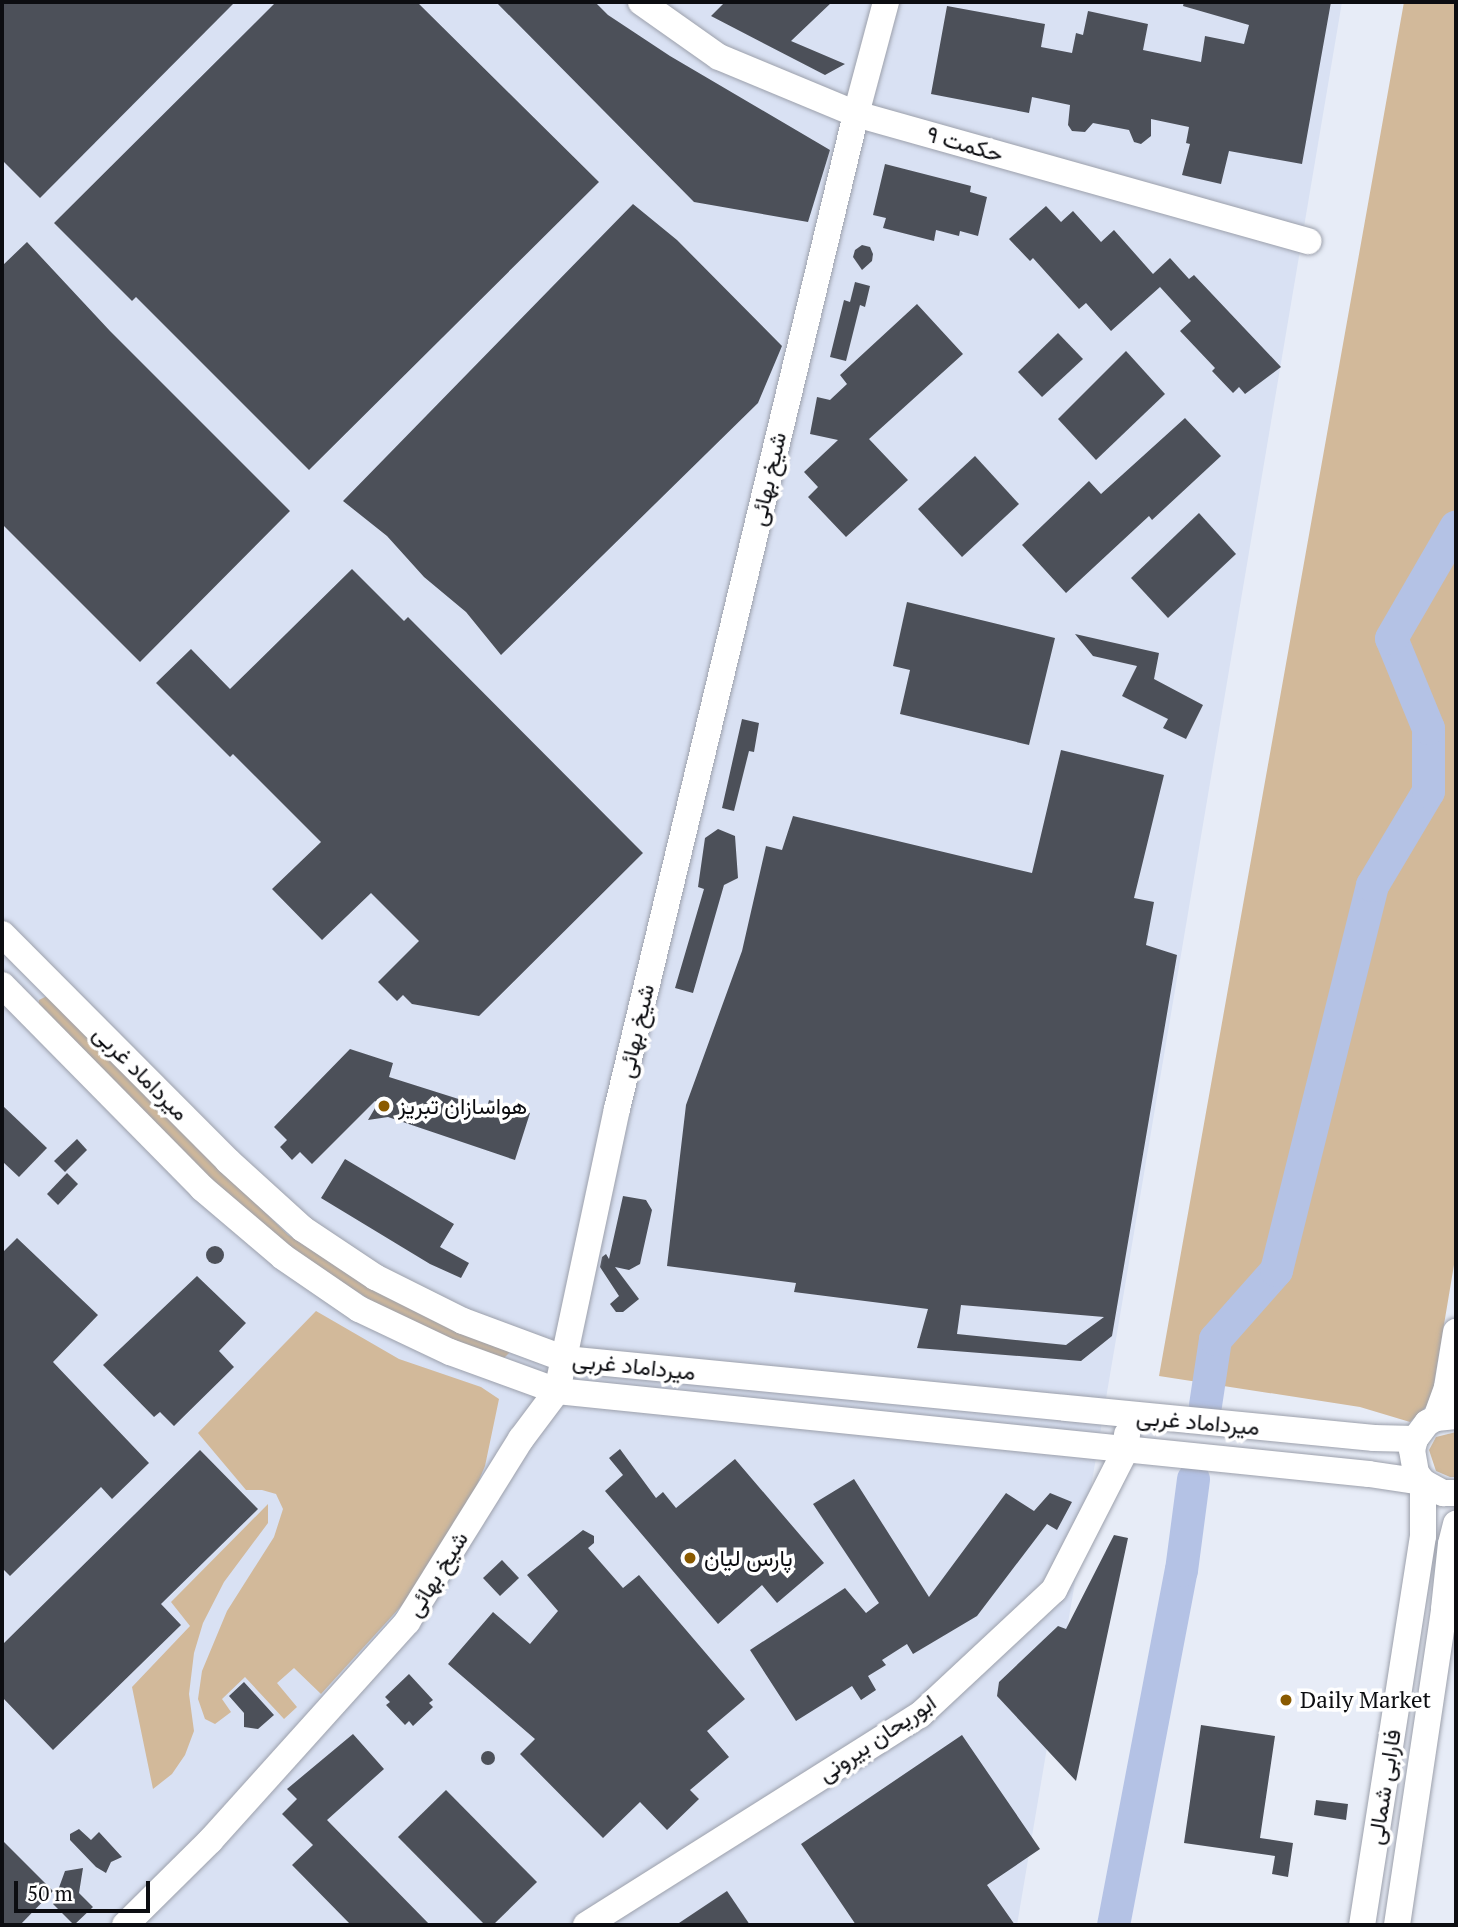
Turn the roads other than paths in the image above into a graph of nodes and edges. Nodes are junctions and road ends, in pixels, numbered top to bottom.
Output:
1 (641, 2) edge
2 (886, 2) edge
3 (856, 114) junction
4 (1308, 241) dead end
5 (2, 934) edge
6 (2, 985) edge
7 (1456, 1332) edge
8 (565, 1359) junction
9 (557, 1391) junction
10 (1130, 1415) junction
11 (1446, 1417) edge
12 (1415, 1439) junction
13 (1125, 1451) junction
14 (1423, 1482) junction
15 (1456, 1493) edge
16 (1456, 1524) edge
17 (125, 1925) edge
18 (586, 1925) edge
19 (1362, 1925) edge
20 (1397, 1925) edge

1 - 3 street, حکمت ۹
2 - 3 street, شیخ بهائی
3 - 4 street, حکمت ۹
3 - 8 street, شیخ بهائی
5 - 8 street, میرداماد غربی
6 - 9 street, میرداماد غربی
7 - 11 street
8 - 9 street, شیخ بهائی
8 - 10 street, میرداماد غربی
9 - 13 street, میرداماد غربی
9 - 17 street, شیخ بهائی
10 - 12 street, میرداماد غربی
10 - 13 street, ابوریحان بیرونی
11 - 12 street
12 - 14 street, فارابی شمالی
13 - 14 street, میرداماد غربی
13 - 18 street, ابوریحان بیرونی
14 - 15 street, میرداماد غربی
14 - 19 street, فارابی شمالی
16 - 20 street, فارابی شمالی

